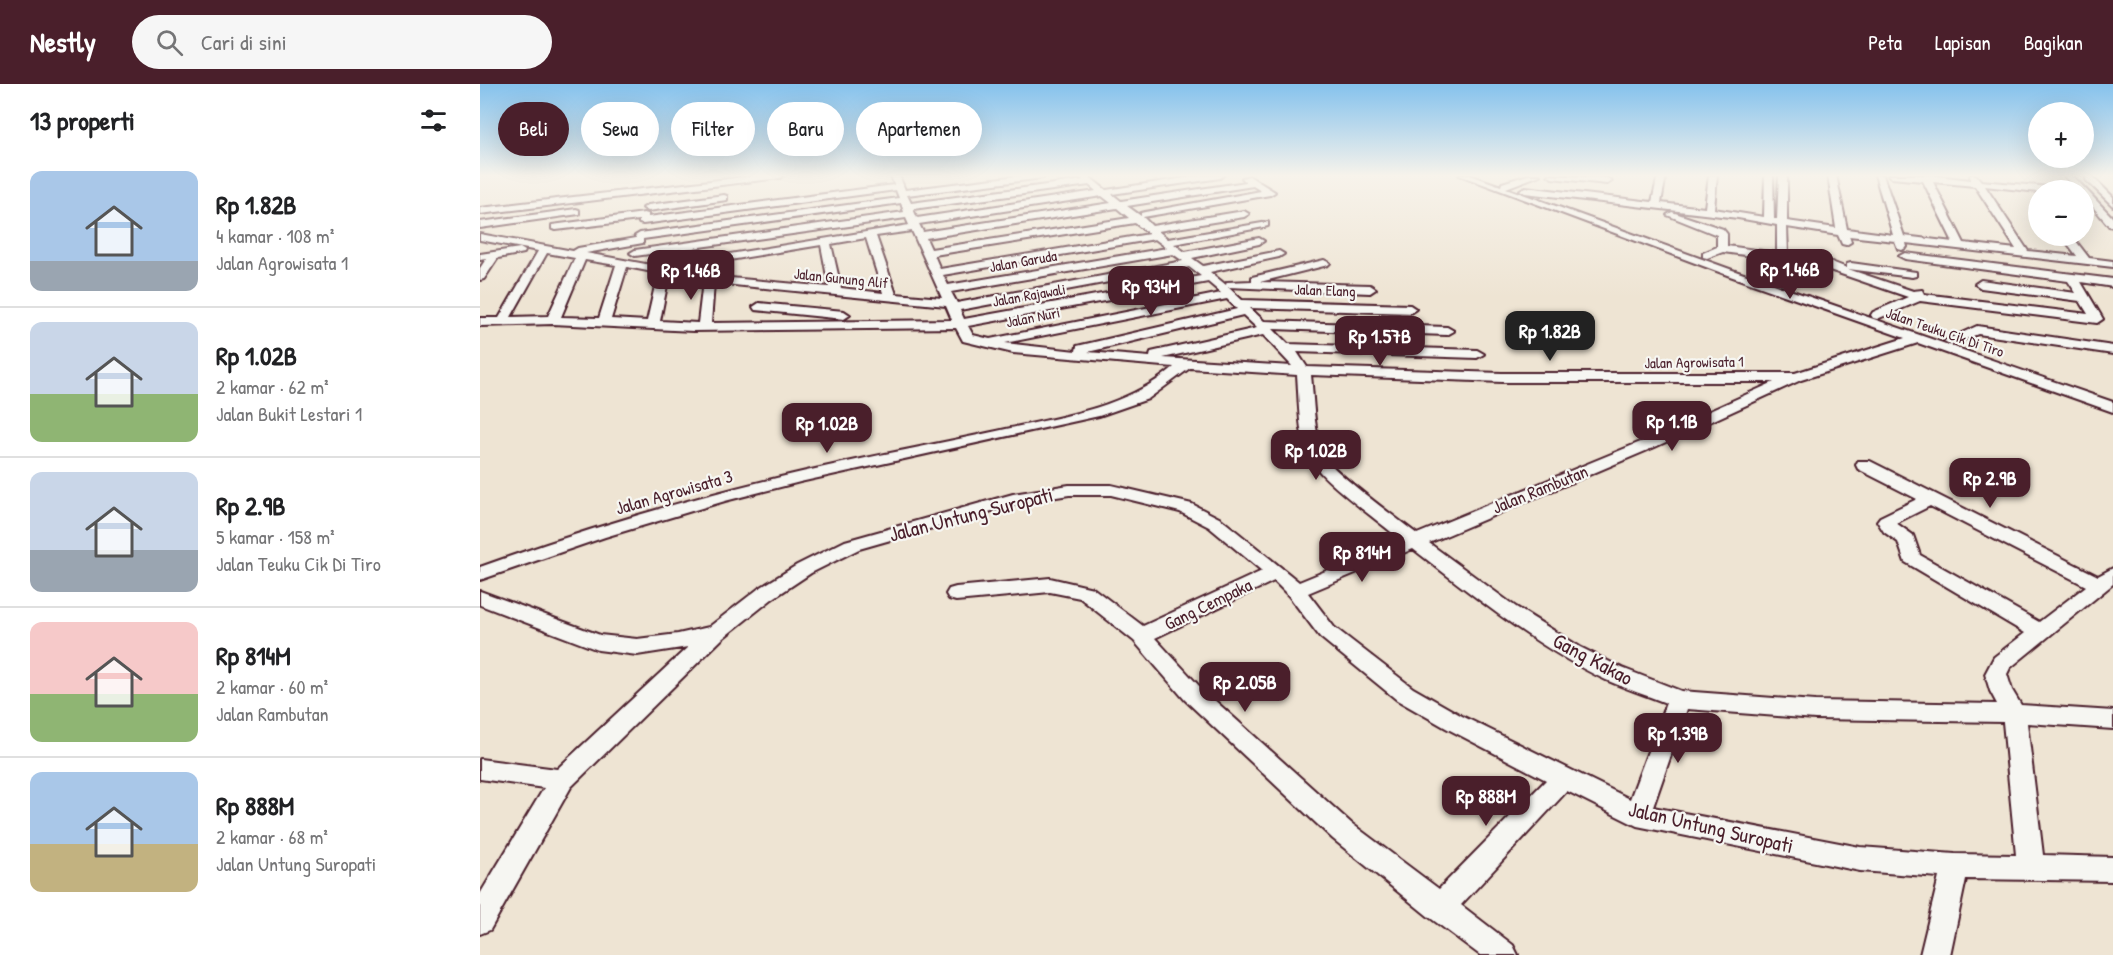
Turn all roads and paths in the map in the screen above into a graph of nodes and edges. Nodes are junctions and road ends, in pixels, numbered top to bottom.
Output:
1 (548, 216) edge
2 (643, 216) edge
3 (666, 216) edge
4 (726, 216) edge
5 (726, 216) edge
6 (726, 216) edge
7 (889, 216) edge
8 (912, 216) edge
9 (1134, 216) edge
10 (1150, 216) edge
11 (1243, 216) edge
12 (1592, 216) edge
13 (1673, 216) edge
14 (1741, 216) edge
15 (1742, 216) edge
16 (1769, 216) edge
17 (1781, 216) edge
18 (1839, 216) edge
19 (1892, 216) edge
20 (1945, 216) edge
21 (1999, 216) edge
22 (1137, 218) junction
23 (1769, 220) junction
24 (641, 223) junction
25 (1264, 224) dead end
26 (480, 225) edge
27 (1781, 226) junction
28 (546, 229) dead end
29 (619, 231) dead end
30 (1842, 232) junction
31 (514, 233) dead end
32 (870, 234) junction
33 (480, 237) edge
34 (1899, 238) junction
35 (557, 240) dead end
36 (825, 240) junction
37 (497, 241) junction
38 (1259, 241) dead end
39 (1661, 241) junction
40 (480, 243) edge
41 (519, 245) junction
42 (1855, 246) dead end
43 (1960, 246) junction
44 (2075, 246) edge
45 (540, 249) junction
46 (1722, 249) junction
47 (1901, 252) junction
48 (565, 253) junction
49 (927, 253) junction
50 (2024, 253) junction
51 (1279, 254) dead end
52 (1708, 254) junction
53 (494, 255) junction
54 (581, 256) junction
55 (1782, 256) junction
56 (480, 257) edge
57 (1812, 260) junction
58 (2086, 261) junction
59 (1324, 263) dead end
60 (2113, 264) edge
61 (627, 265) junction
62 (1972, 265) junction
63 (658, 270) junction
64 (1200, 270) junction
65 (937, 273) junction
66 (1911, 274) junction
67 (2072, 277) junction
68 (480, 278) edge
69 (709, 279) junction
70 (2113, 283) edge
71 (1981, 284) junction
72 (759, 285) junction
73 (945, 289) junction
74 (1370, 289) dead end
75 (836, 293) junction
76 (1919, 297) junction
77 (891, 298) junction
78 (2084, 298) junction
79 (952, 305) junction
80 (759, 307) junction
81 (1994, 307) junction
82 (1410, 309) dead end
83 (1879, 315) junction
84 (553, 320) junction
85 (502, 321) junction
86 (480, 322) edge
87 (604, 322) junction
88 (916, 322) junction
89 (960, 324) junction
90 (653, 325) junction
91 (704, 327) junction
92 (755, 327) junction
93 (1265, 328) junction
94 (1447, 331) dead end
95 (1920, 338) junction
96 (1951, 341) junction
97 (985, 344) junction
98 (2113, 350) edge
99 (1287, 351) junction
100 (1064, 354) junction
101 (1478, 354) dead end
102 (1136, 360) junction
103 (1187, 363) junction
104 (1233, 367) junction
105 (2020, 370) junction
106 (1304, 372) junction
107 (1796, 377) junction
108 (2078, 390) junction
109 (2113, 398) edge
110 (2113, 407) edge
111 (1864, 465) dead end
112 (1930, 499) junction
113 (1414, 541) junction
114 (1276, 572) junction
115 (480, 574) edge
116 (2107, 579) edge
117 (1296, 591) junction
118 (956, 594) dead end
119 (480, 598) edge
120 (2039, 632) junction
121 (716, 633) junction
122 (1141, 636) junction
123 (1679, 699) junction
124 (2014, 713) junction
125 (2113, 720) edge
126 (480, 769) edge
127 (1564, 778) junction
128 (562, 780) junction
129 (1637, 815) junction
130 (1956, 866) junction
131 (2031, 868) junction
132 (2113, 869) edge
133 (1439, 908) junction
134 (480, 920) edge
135 (1503, 955) edge
136 (1935, 955) edge

1 - 26 street
2 - 24 street
3 - 24 street
4 - 24 street
5 - 24 street
6 - 24 street
7 - 32 street
8 - 49 street
9 - 22 street
10 - 22 street
11 - 64 street
12 - 39 street, Jalan Teuku Cik Di Tiro
13 - 46 street
14 - 27 street
15 - 23 street
16 - 23 street
17 - 27 street
18 - 30 street
19 - 34 street
20 - 43 street
21 - 50 street
22 - 49 street
22 - 64 street
23 - 27 street
24 - 28 street
24 - 29 street
24 - 48 street
24 - 61 street
25 - 64 street
27 - 30 street
27 - 55 street
30 - 34 street
30 - 42 street
31 - 33 street
32 - 36 street
32 - 77 street
33 - 37 street, Jalan Gunung Alif
34 - 43 street
34 - 47 street
35 - 41 street
36 - 63 street
36 - 75 street
37 - 40 street
37 - 41 street, Jalan Gunung Alif
38 - 64 street
39 - 52 street, Jalan Teuku Cik Di Tiro
39 - 95 street, Jalan Teuku Cik Di Tiro
41 - 45 street, Jalan Gunung Alif
43 - 50 street
44 - 58 street
45 - 48 street, Jalan Gunung Alif
45 - 53 street
45 - 85 street
46 - 52 street
46 - 55 street
47 - 62 street
47 - 66 street
48 - 54 street, Jalan Gunung Alif
49 - 65 street
50 - 58 street
51 - 64 street
52 - 83 street, Jalan Teuku Cik Di Tiro
53 - 56 street
53 - 68 street
54 - 61 street, Jalan Gunung Alif
54 - 84 street
55 - 57 street
57 - 66 street
57 - 76 street
58 - 60 street
59 - 64 street
61 - 63 street, Jalan Gunung Alif
61 - 87 street
62 - 67 street
62 - 71 street
63 - 69 street, Jalan Gunung Alif
63 - 90 street
64 - 65 street
64 - 73 street, Jalan Garuda
64 - 74 street
64 - 79 street, Jalan Gunung Alif
64 - 82 street, Jalan Elang
64 - 89 street, Jalan Rajawali
64 - 93 street
64 - 97 street, Jalan Nuri
64 - 100 street
65 - 73 street
66 - 76 street
67 - 70 street
67 - 78 street
69 - 72 street, Jalan Gunung Alif
69 - 91 street
71 - 78 street
71 - 81 street
72 - 75 street, Jalan Gunung Alif
72 - 80 street
73 - 79 street
75 - 77 street, Jalan Gunung Alif
76 - 81 street
76 - 83 street
77 - 79 street, Jalan Gunung Alif
78 - 81 street
79 - 89 street
80 - 88 street
80 - 92 street
83 - 96 street, Jalan Teuku Cik Di Tiro
84 - 85 street
84 - 87 street
85 - 86 street
87 - 90 street
88 - 89 street, Jalan Rajawali
88 - 92 street
89 - 97 street
90 - 91 street
91 - 92 street
93 - 94 street
93 - 99 street
93 - 102 street
95 - 105 street, Jalan Teuku Cik Di Tiro
95 - 107 street, Jalan Rambutan
96 - 98 street
96 - 105 street, Jalan Teuku Cik Di Tiro
97 - 100 street, Jalan Agrowisata 1
99 - 101 street
99 - 104 street
99 - 106 street
100 - 102 street, Jalan Agrowisata 1
102 - 103 street, Jalan Agrowisata 1
103 - 104 street, Jalan Agrowisata 1
103 - 115 street, Jalan Agrowisata 3
104 - 106 street, Jalan Agrowisata 1
105 - 108 street, Jalan Teuku Cik Di Tiro
106 - 107 street, Jalan Agrowisata 1
106 - 113 street, Gang Kakao
107 - 113 street, Jalan Rambutan
108 - 109 street, Jalan Teuku Cik Di Tiro
108 - 110 street, Jalan Teuku Cik Di Tiro
111 - 112 street
112 - 116 street
112 - 120 street
113 - 117 street, Jalan Rambutan
113 - 123 street, Gang Kakao
114 - 117 street, Jalan Untung Suropati
114 - 121 street, Jalan Untung Suropati
114 - 122 street, Gang Cempaka
116 - 120 street
117 - 127 street, Jalan Untung Suropati
118 - 122 street
119 - 121 street, Jalan Untung Suropati
120 - 124 street
121 - 128 street
122 - 133 street
123 - 124 street, Gang Kakao
123 - 129 street
124 - 125 street, Gang Kakao
124 - 131 street
126 - 128 street
127 - 129 street, Jalan Untung Suropati
127 - 133 street
128 - 134 street
129 - 130 street, Jalan Untung Suropati
130 - 131 street, Jalan Untung Suropati
130 - 136 street
131 - 132 street, Jalan Untung Suropati
133 - 135 street

